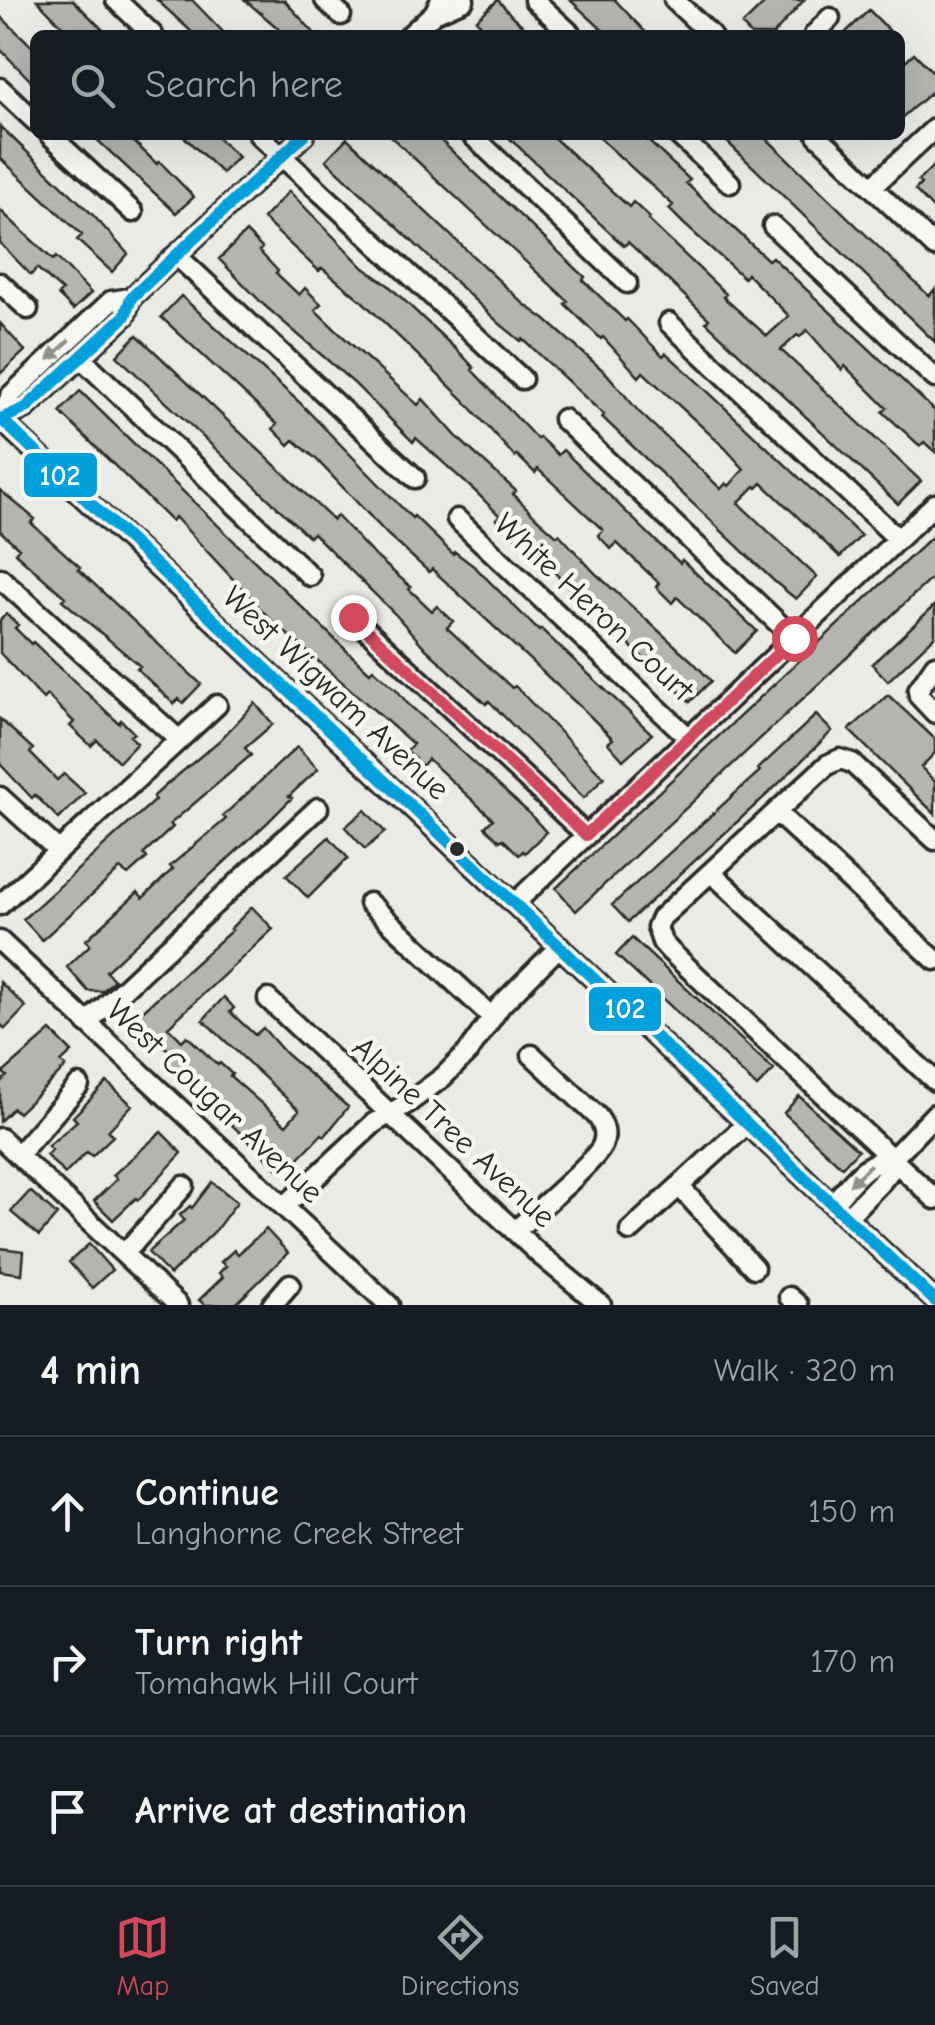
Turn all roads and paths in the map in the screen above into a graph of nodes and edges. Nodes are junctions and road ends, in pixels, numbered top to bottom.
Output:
1 (116, 0) edge
2 (325, 0) edge
3 (464, 0) edge
4 (534, 0) edge
5 (674, 0) edge
6 (437, 6) edge
7 (341, 15) dead end
8 (830, 18) dead end
9 (148, 30) edge
10 (415, 30) edge
11 (567, 30) edge
12 (707, 30) edge
13 (819, 30) edge
14 (0, 88) edge
15 (30, 115) edge
16 (935, 128) edge
17 (55, 140) edge
18 (264, 140) edge
19 (299, 140) edge
20 (477, 140) edge
21 (683, 140) edge
22 (822, 140) edge
23 (281, 156) junction
24 (730, 184) dead end
25 (872, 187) junction
26 (133, 212) dead end
27 (774, 226) dead end
28 (935, 247) edge
29 (176, 255) junction
30 (0, 282) edge
31 (628, 283) dead end
32 (131, 298) junction
33 (28, 309) dead end
34 (669, 323) dead end
35 (80, 357) junction
36 (935, 378) edge
37 (522, 380) dead end
38 (0, 419) edge
39 (563, 419) dead end
40 (415, 478) dead end
41 (935, 504) edge
42 (458, 519) dead end
43 (898, 539) junction
44 (310, 576) dead end
45 (0, 578) edge
46 (353, 617) dead end
47 (794, 638) junction
48 (935, 665) edge
49 (217, 705) dead end
50 (935, 713) edge
51 (689, 738) junction
52 (178, 740) junction
53 (0, 798) edge
54 (318, 808) dead end
55 (776, 812) junction
56 (586, 835) junction
57 (935, 840) edge
58 (58, 850) junction
59 (712, 872) junction
60 (369, 903) dead end
61 (514, 903) junction
62 (0, 905) edge
63 (0, 941) edge
64 (560, 946) junction
65 (935, 960) edge
66 (268, 999) dead end
67 (492, 1018) junction
68 (87, 1023) junction
69 (532, 1056) dead end
70 (935, 1081) edge
71 (79, 1084) dead end
72 (389, 1114) junction
73 (935, 1114) edge
74 (748, 1124) junction
75 (0, 1138) edge
76 (18, 1155) junction
77 (892, 1159) junction
78 (184, 1186) dead end
79 (680, 1186) junction
80 (935, 1199) edge
81 (833, 1203) junction
82 (285, 1206) junction
83 (847, 1217) junction
84 (515, 1230) junction
85 (630, 1231) dead end
86 (124, 1254) junction
87 (754, 1268) dead end
88 (290, 1284) dead end
89 (934, 1300) edge
90 (178, 1305) edge
91 (272, 1305) edge
92 (389, 1305) edge
93 (601, 1305) edge
94 (928, 1305) edge

1 - 9 street
2 - 7 street
3 - 6 street
4 - 11 street
5 - 12 street
6 - 10 street
8 - 13 street
14 - 15 street
16 - 25 street
17 - 26 street
18 - 23 street
19 - 23 street
20 - 31 street
21 - 24 street
22 - 25 street
23 - 29 street
23 - 37 street
25 - 28 street
27 - 36 street
29 - 32 street
29 - 40 street
30 - 33 street
32 - 35 street
32 -> 38 street
34 - 43 street
35 - 38 street
35 - 44 street
38 - 61 street, West Wigwam Avenue
39 - 47 street
41 - 43 street
42 - 51 street, White Heron Court
43 - 47 street
45 - 52 street
46 - 56 street
47 - 51 street
48 - 50 street
49 - 52 street
51 - 56 street
52 - 58 street
53 - 58 street
54 - 68 street
55 - 57 street
55 - 59 street
55 - 65 street
56 - 61 street
58 - 62 street
59 - 70 street
59 - 77 street
60 - 67 street
61 - 64 street, West Wigwam Avenue
63 - 68 street, West Cougar Avenue
64 - 67 street
64 - 74 street, West Wigwam Avenue
66 - 72 street, Alpine Tree Avenue
67 - 72 street
68 - 82 street, West Cougar Avenue
69 - 84 street
71 - 76 street
72 - 82 street
72 - 84 street, Alpine Tree Avenue
73 - 77 street
74 - 79 street
74 - 81 street, West Wigwam Avenue
75 - 76 street
76 - 86 street
77 - 80 street
77 -> 81 street
77 - 83 street
78 - 86 street
79 - 85 street
79 - 87 street
81 - 83 street, West Wigwam Avenue
82 - 92 street, West Cougar Avenue
83 - 89 street, West Wigwam Avenue
84 - 93 street, Alpine Tree Avenue
86 - 90 street
88 - 91 street
89 - 94 street

